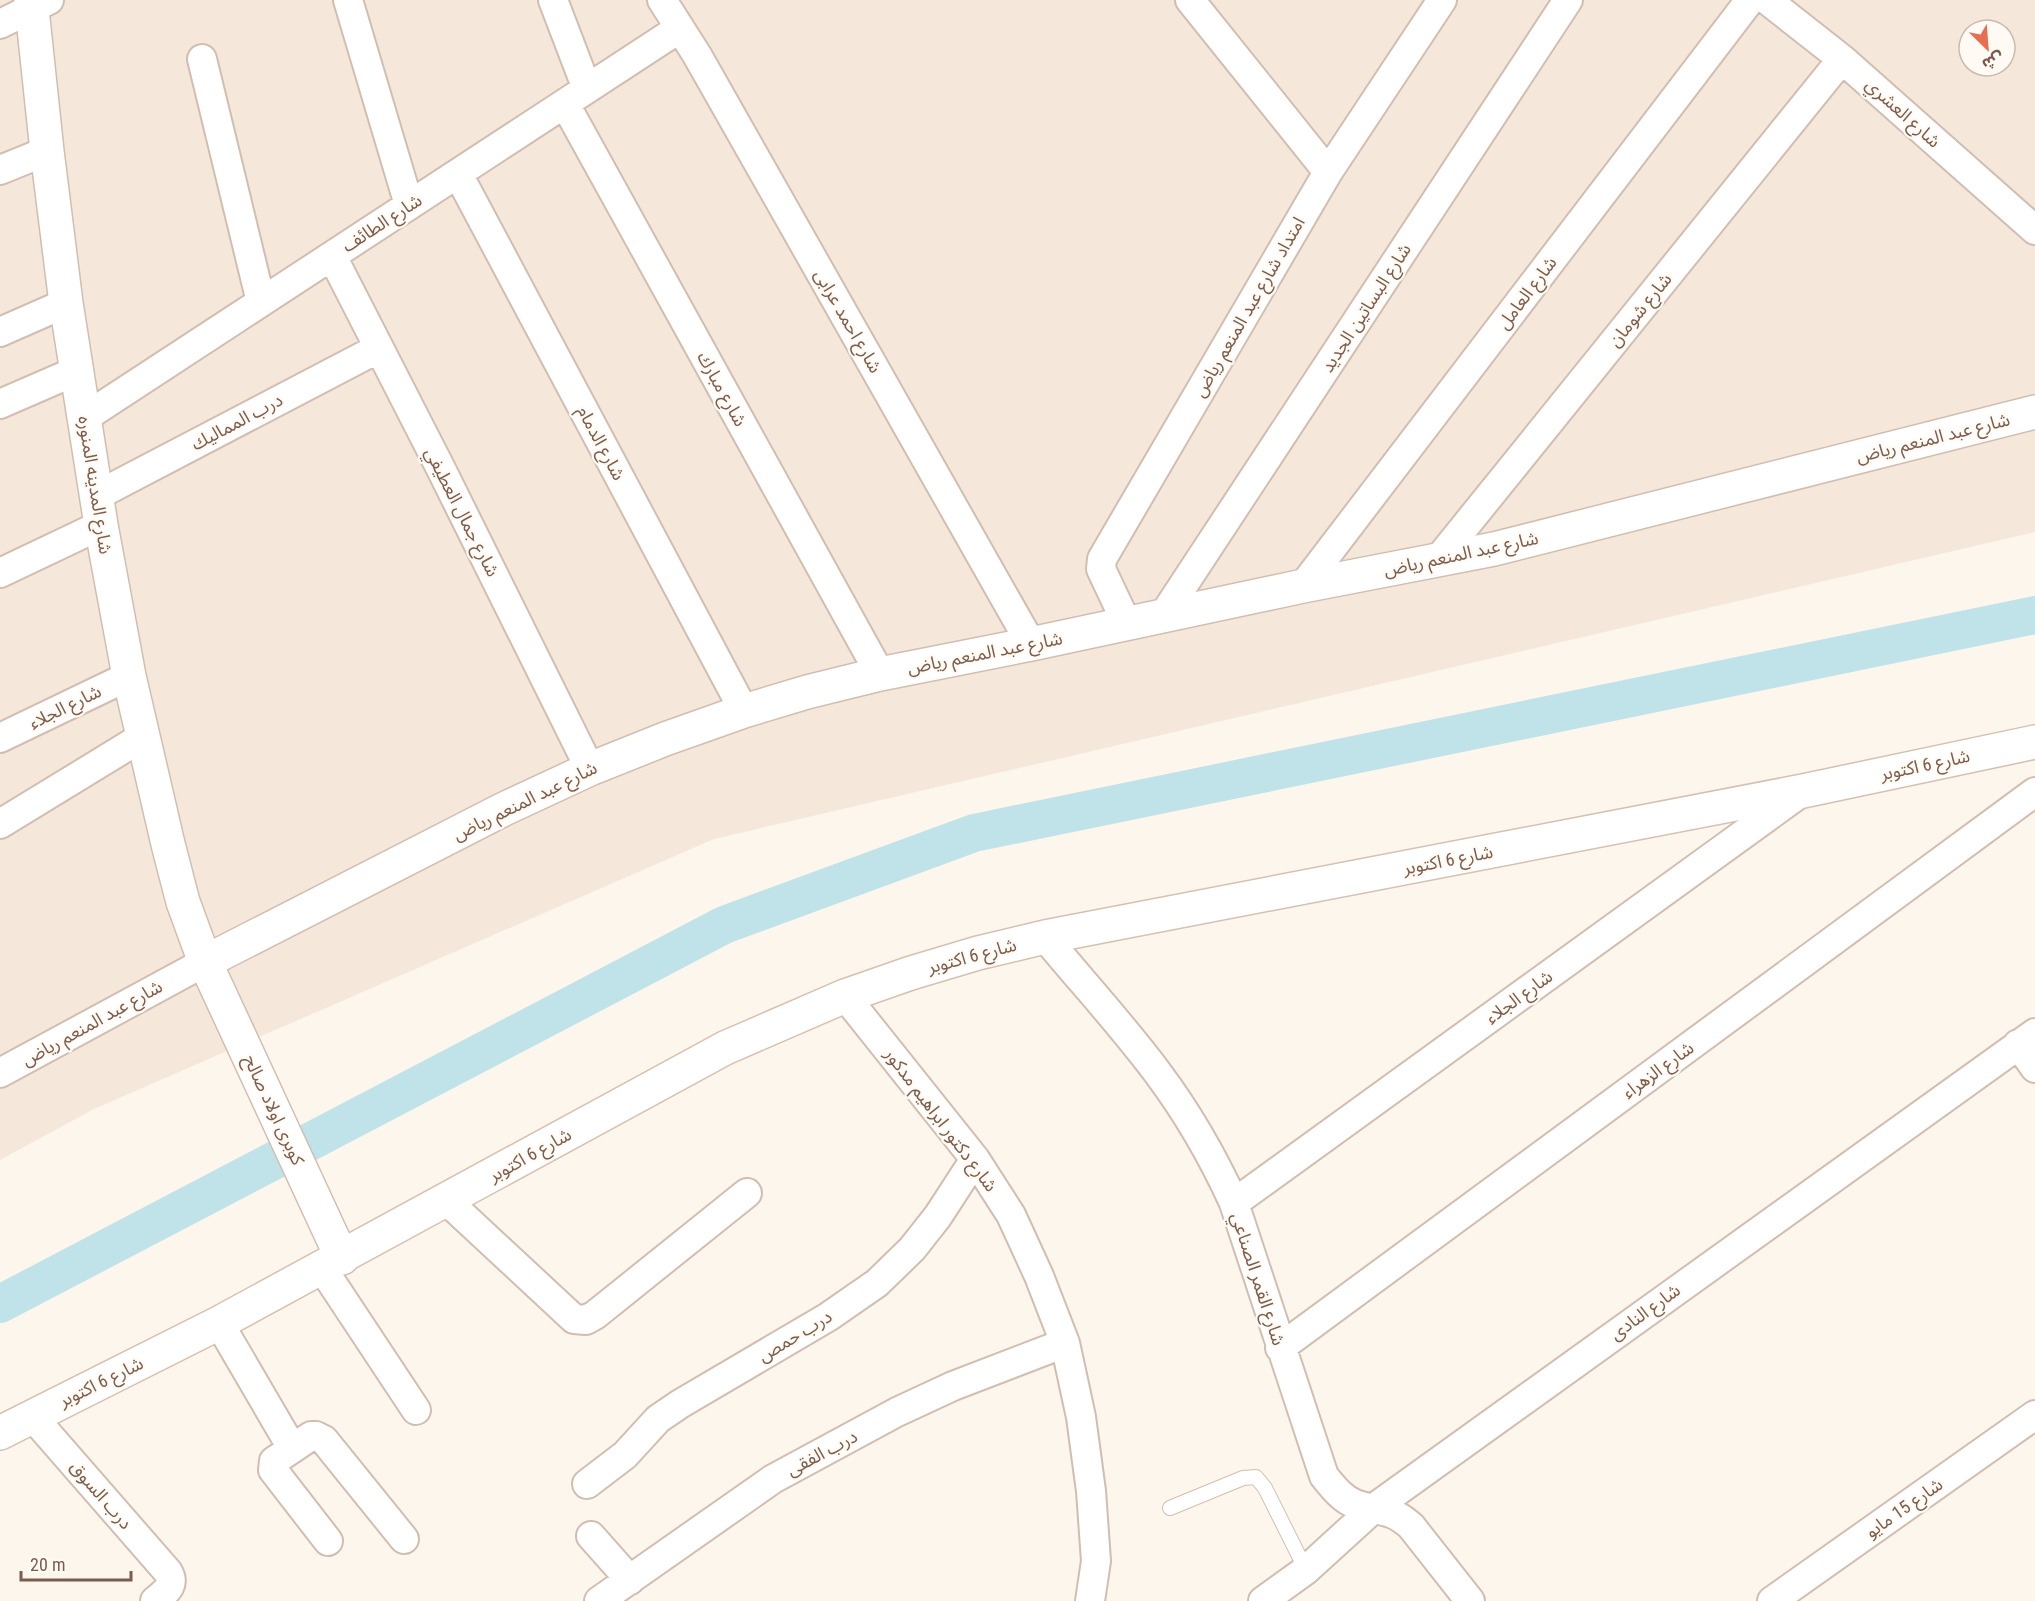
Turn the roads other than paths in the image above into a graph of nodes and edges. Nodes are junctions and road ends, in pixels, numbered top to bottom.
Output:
1 (348, 0) edge
2 (553, 0) edge
3 (662, 0) edge
4 (1190, 0) edge
5 (1442, 0) edge
6 (1568, 0) edge
7 (1750, 0) edge
8 (1767, 0) edge
9 (37, 3) edge
10 (0, 24) edge
11 (680, 28) junction
12 (202, 59) dead end
13 (1842, 59) junction
14 (576, 97) junction
15 (46, 151) junction
16 (0, 170) edge
17 (1328, 171) junction
18 (458, 174) junction
19 (409, 206) junction
20 (2035, 230) edge
21 (332, 256) junction
22 (261, 302) junction
23 (66, 303) junction
24 (0, 332) edge
25 (379, 348) junction
26 (76, 370) junction
27 (0, 404) edge
28 (2035, 412) edge
29 (84, 418) junction
30 (98, 511) junction
31 (1437, 561) junction
32 (0, 573) edge
33 (1303, 586) junction
34 (1163, 616) junction
35 (1127, 624) junction
36 (1031, 644) junction
37 (880, 674) junction
38 (129, 676) junction
39 (744, 711) junction
40 (144, 736) junction
41 (0, 738) edge
42 (2035, 742) edge
43 (590, 769) junction
44 (1803, 791) junction
45 (2035, 792) edge
46 (0, 824) edge
47 (1045, 937) junction
48 (205, 962) junction
49 (845, 996) junction
50 (2026, 1038) edge
51 (2035, 1068) edge
52 (0, 1073) edge
53 (975, 1159) junction
54 (747, 1193) dead end
55 (446, 1200) junction
56 (1234, 1203) junction
57 (332, 1263) junction
58 (219, 1323) junction
59 (1065, 1343) junction
60 (1281, 1348) junction
61 (416, 1410) dead end
62 (2035, 1415) edge
63 (32, 1416) junction
64 (0, 1433) edge
65 (292, 1448) junction
66 (587, 1484) dead end
67 (1170, 1508) dead end
68 (1374, 1508) junction
69 (591, 1536) dead end
70 (404, 1539) dead end
71 (328, 1541) dead end
72 (1306, 1570) junction
73 (630, 1580) junction
74 (155, 1601) edge
75 (599, 1601) edge
76 (1090, 1601) edge
77 (1263, 1601) edge
78 (1470, 1601) edge
79 (1772, 1601) edge

1 - 19 street
2 - 14 street, شارع مبارك
3 - 11 street, شارع احمد عرابى
4 - 17 street
5 - 17 street, امتداد شارع عبد المنعم رياض
6 - 34 street, شارع البساتين الجديد
7 - 33 street, شارع العامل
8 - 13 street, شارع العشري
9 - 10 street
9 - 15 street, شارع المدينه المنوره
11 - 14 street, شارع الطائف
11 - 36 street, شارع احمد عرابى
12 - 22 street
13 - 20 street, شارع العشري
13 - 31 street, شارع شومان
14 - 18 street, شارع الطائف
14 - 37 street, شارع مبارك
15 - 16 street
15 - 23 street, شارع المدينه المنوره
17 - 35 street, امتداد شارع عبد المنعم رياض
18 - 19 street, شارع الطائف
18 - 39 street, شارع الدمام
19 - 21 street, شارع الطائف
21 - 22 street, شارع الطائف
21 - 25 street, شارع جمال العطيفي
22 - 29 street, شارع الطائف
23 - 24 street
23 - 26 street, شارع المدينه المنوره
25 - 30 street, درب المماليك
25 - 43 street, شارع جمال العطيفي
26 - 27 street
26 - 29 street, شارع المدينه المنوره
28 - 31 street, شارع عبد المنعم رياض
29 - 30 street, شارع المدينه المنوره
30 - 32 street, درب المماليك
30 - 38 street, شارع المدينه المنوره
31 - 33 street, شارع عبد المنعم رياض
33 - 34 street, شارع عبد المنعم رياض
34 - 35 street, شارع عبد المنعم رياض
35 - 36 street, شارع عبد المنعم رياض
36 - 37 street, شارع عبد المنعم رياض
37 - 39 street, شارع عبد المنعم رياض
38 - 40 street, شارع المدينه المنوره
38 - 41 street, شارع الجلاء
39 - 43 street, شارع عبد المنعم رياض
40 - 46 street
40 - 48 street, شارع المدينه المنوره
42 - 44 street, شارع 6 اكتوبر
43 - 48 street, شارع عبد المنعم رياض
44 - 47 street, شارع 6 اكتوبر
44 - 56 street, شارع الجلاء
45 - 60 street, شارع الزهراء
47 - 49 street, شارع 6 اكتوبر
47 - 56 street, شارع القمر الصناعي
48 - 52 street, شارع عبد المنعم رياض
48 - 57 street, كوبرى اولاد صالح
49 - 53 street, شارع دكتور ابراهيم مدكور
49 - 55 street, شارع 6 اكتوبر
50 - 51 street
50 - 68 street, شارع النادى
53 - 59 street, شارع دكتور ابراهيم مدكور
53 - 66 street, درب حمص
54 - 55 street
55 - 57 street, شارع 6 اكتوبر
56 - 60 street, شارع القمر الصناعي
57 - 58 street, شارع 6 اكتوبر
57 - 61 street
58 - 63 street, شارع 6 اكتوبر
58 - 65 street
59 - 73 street, درب الفقى
59 - 76 street, شارع دكتور ابراهيم مدكور
60 - 68 street, شارع القمر الصناعي
62 - 79 street, شارع 15 مايو
63 - 64 street, شارع 6 اكتوبر
63 - 74 street, درب السوق
65 - 70 street
65 - 71 street
67 - 72 lane
68 - 72 street, شارع النادى
68 - 78 street, شارع القمر الصناعي
69 - 73 street
72 - 77 street, شارع النادى
73 - 75 street, درب الفقى

